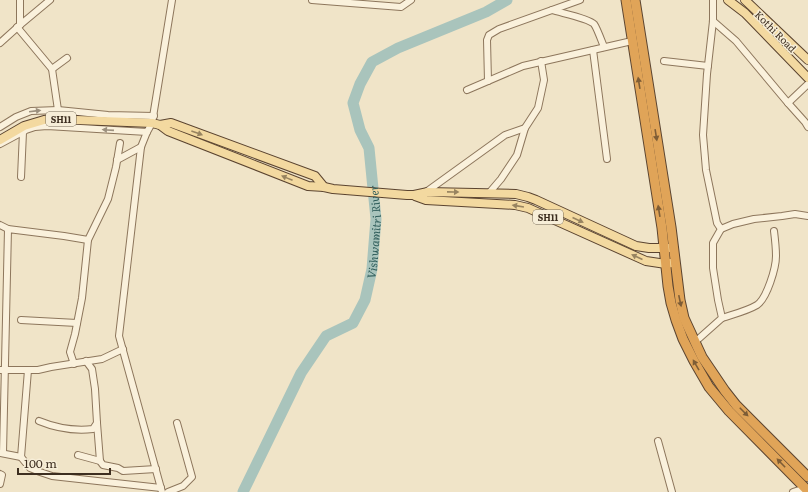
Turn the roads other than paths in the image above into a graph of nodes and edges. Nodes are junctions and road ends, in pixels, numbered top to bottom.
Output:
1 (20, 0) edge
2 (50, 0) edge
3 (172, 0) edge
4 (312, 0) edge
5 (411, 0) edge
6 (580, 0) edge
7 (626, 0) edge
8 (635, 0) edge
9 (713, 0) edge
10 (728, 0) edge
11 (745, 0) edge
12 (552, 10) junction
13 (713, 21) junction
14 (19, 26) junction
15 (632, 41) junction
16 (0, 43) edge
17 (604, 47) junction
18 (593, 50) junction
19 (67, 58) dead end
20 (808, 60) edge
21 (541, 62) junction
22 (664, 62) dead end
23 (708, 66) junction
24 (52, 69) junction
25 (808, 78) edge
26 (488, 81) junction
27 (808, 84) edge
28 (467, 90) dead end
29 (788, 104) junction
30 (58, 110) junction
31 (155, 122) junction
32 (0, 127) edge
33 (808, 127) edge
34 (525, 128) junction
35 (23, 132) junction
36 (147, 132) junction
37 (0, 140) edge
38 (120, 143) dead end
39 (0, 144) edge
40 (141, 147) junction
41 (607, 159) dead end
42 (117, 160) junction
43 (21, 178) dead end
44 (324, 187) junction
45 (426, 192) junction
46 (489, 193) junction
47 (410, 195) junction
48 (808, 216) edge
49 (0, 225) edge
50 (8, 229) junction
51 (721, 229) junction
52 (774, 231) dead end
53 (88, 240) junction
54 (669, 248) junction
55 (670, 263) junction
56 (722, 318) junction
57 (21, 320) dead end
58 (77, 323) junction
59 (695, 342) junction
60 (123, 349) junction
61 (86, 362) junction
62 (74, 364) junction
63 (2, 367) edge
64 (28, 370) junction
65 (39, 421) dead end
66 (97, 423) junction
67 (177, 423) dead end
68 (658, 441) dead end
69 (2, 453) edge
70 (78, 455) dead end
71 (21, 457) junction
72 (100, 461) junction
73 (156, 469) junction
74 (0, 474) edge
75 (808, 477) edge
76 (0, 484) edge
77 (161, 490) edge
78 (806, 490) edge
79 (168, 492) edge
80 (672, 492) edge
81 (793, 492) edge

1 - 14 street
2 - 14 street
3 - 31 street
4 - 5 street
6 - 12 street
7 - 15 highway
8 -> 54 highway
9 - 13 street
10 - 25 main road, Kothi Road
11 - 20 main road, Kothi Road
12 - 17 street
12 - 26 street
13 - 23 street
13 - 29 street
14 - 16 street
14 - 24 street
15 - 17 street
54 -> 15 highway
17 - 18 street
18 - 21 street
18 - 41 street
19 - 24 street
21 - 26 street
21 - 34 street
22 - 23 street
23 - 51 street
24 - 30 street
26 - 28 street
27 - 29 street
29 - 33 street
30 - 31 street
32 -> 30 street
31 - 36 street
31 - 37 main road, SH11
44 -> 31 main road, SH11
31 -> 44 main road
34 - 45 street
34 - 46 street
36 -> 35 street
35 - 39 street
35 - 43 street
36 - 40 street
38 - 42 street
40 - 42 street
40 - 60 street
42 - 53 street
44 - 47 main road, SH11
45 -> 46 main road
45 - 47 main road
46 -> 54 main road
55 -> 47 main road, SH11
48 - 51 street
49 - 50 street
50 - 53 street
50 - 63 street
51 - 56 street
52 - 56 street
53 - 58 street
54 - 55 highway
55 -> 59 highway
78 -> 55 highway
56 - 59 street
57 - 58 street
58 - 62 street
59 -> 75 highway
60 - 61 street
60 - 73 street
61 - 62 street
61 - 66 street
62 - 64 street
63 - 64 street
63 - 69 street
64 - 71 street
65 - 66 street
66 - 72 street
67 - 79 street
68 - 80 street
69 - 71 street
70 - 72 street
71 - 77 street
72 - 73 street
73 - 77 street
74 - 76 street
78 - 81 street

